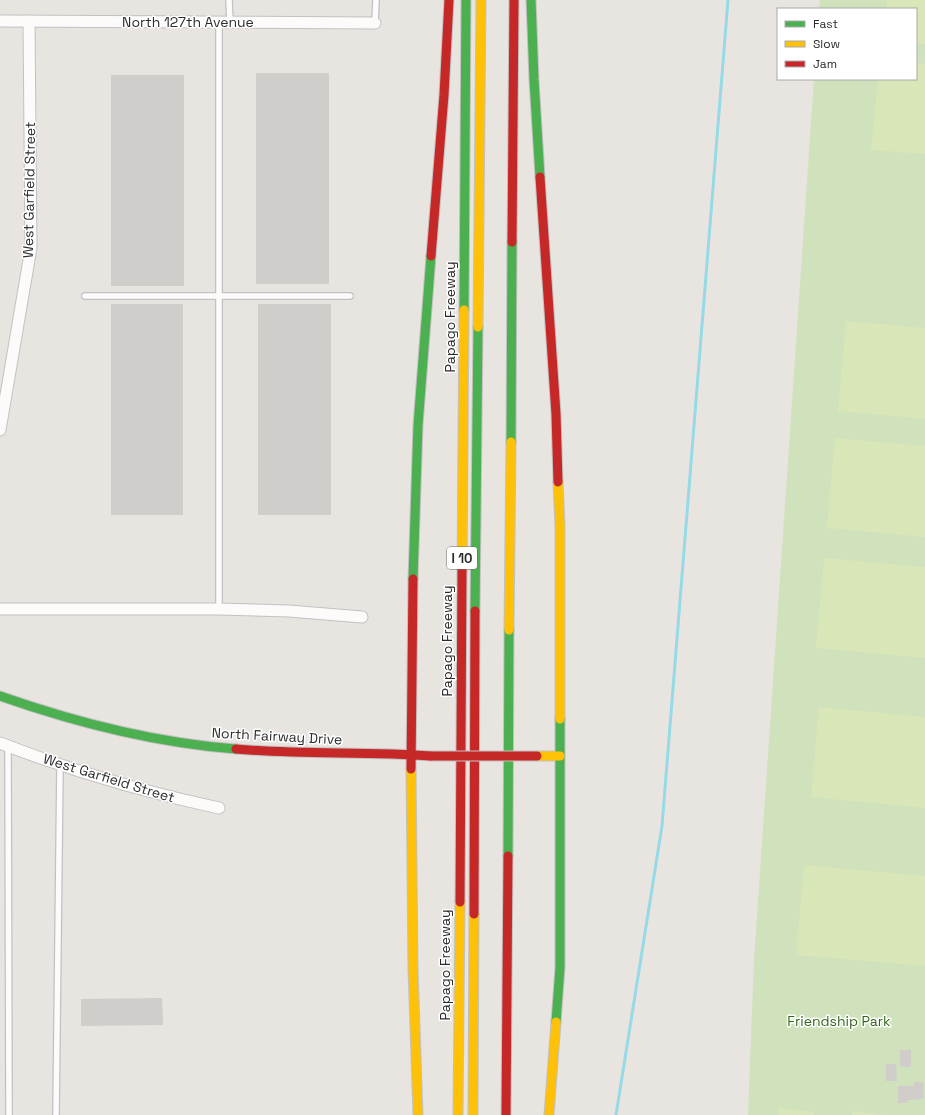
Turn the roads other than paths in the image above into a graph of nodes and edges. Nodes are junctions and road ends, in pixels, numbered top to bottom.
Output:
1 (229, 0) edge
2 (376, 0) edge
3 (448, 0) edge
4 (466, 0) edge
5 (481, 0) edge
6 (514, 0) edge
7 (531, 0) edge
8 (29, 20) junction
9 (0, 21) edge
10 (224, 22) junction
11 (375, 23) joint
12 (218, 295) junction
13 (85, 296) dead end
14 (350, 296) dead end
15 (0, 430) edge
16 (0, 609) edge
17 (219, 609) junction
18 (362, 617) dead end
19 (0, 696) edge
20 (4, 745) edge
21 (411, 754) junction
22 (560, 756) junction
23 (60, 766) junction
24 (219, 808) dead end
25 (9, 1115) edge
26 (56, 1115) edge
27 (418, 1115) edge
28 (458, 1115) edge
29 (473, 1115) edge
30 (506, 1115) edge
31 (549, 1115) edge

1 - 10 lane
2 - 11 lane
3 - 21 main road
4 - 28 main road, Papago Freeway / I 10
5 - 29 main road
6 - 30 main road
7 - 22 main road
8 - 9 street, North 127th Avenue
8 - 10 street, North 127th Avenue
8 - 15 street, West Garfield Street
10 - 11 street, North 127th Avenue
10 - 12 lane
12 - 13 lane
12 - 14 lane
12 - 17 lane
16 - 17 street
17 - 18 street
19 - 21 main road, North Fairway Drive
20 - 23 street, West Garfield Street
20 - 25 lane
21 - 22 main road, North Fairway Drive, bridge
21 - 27 main road
22 - 31 main road
23 - 24 street, West Garfield Street
23 - 26 lane

